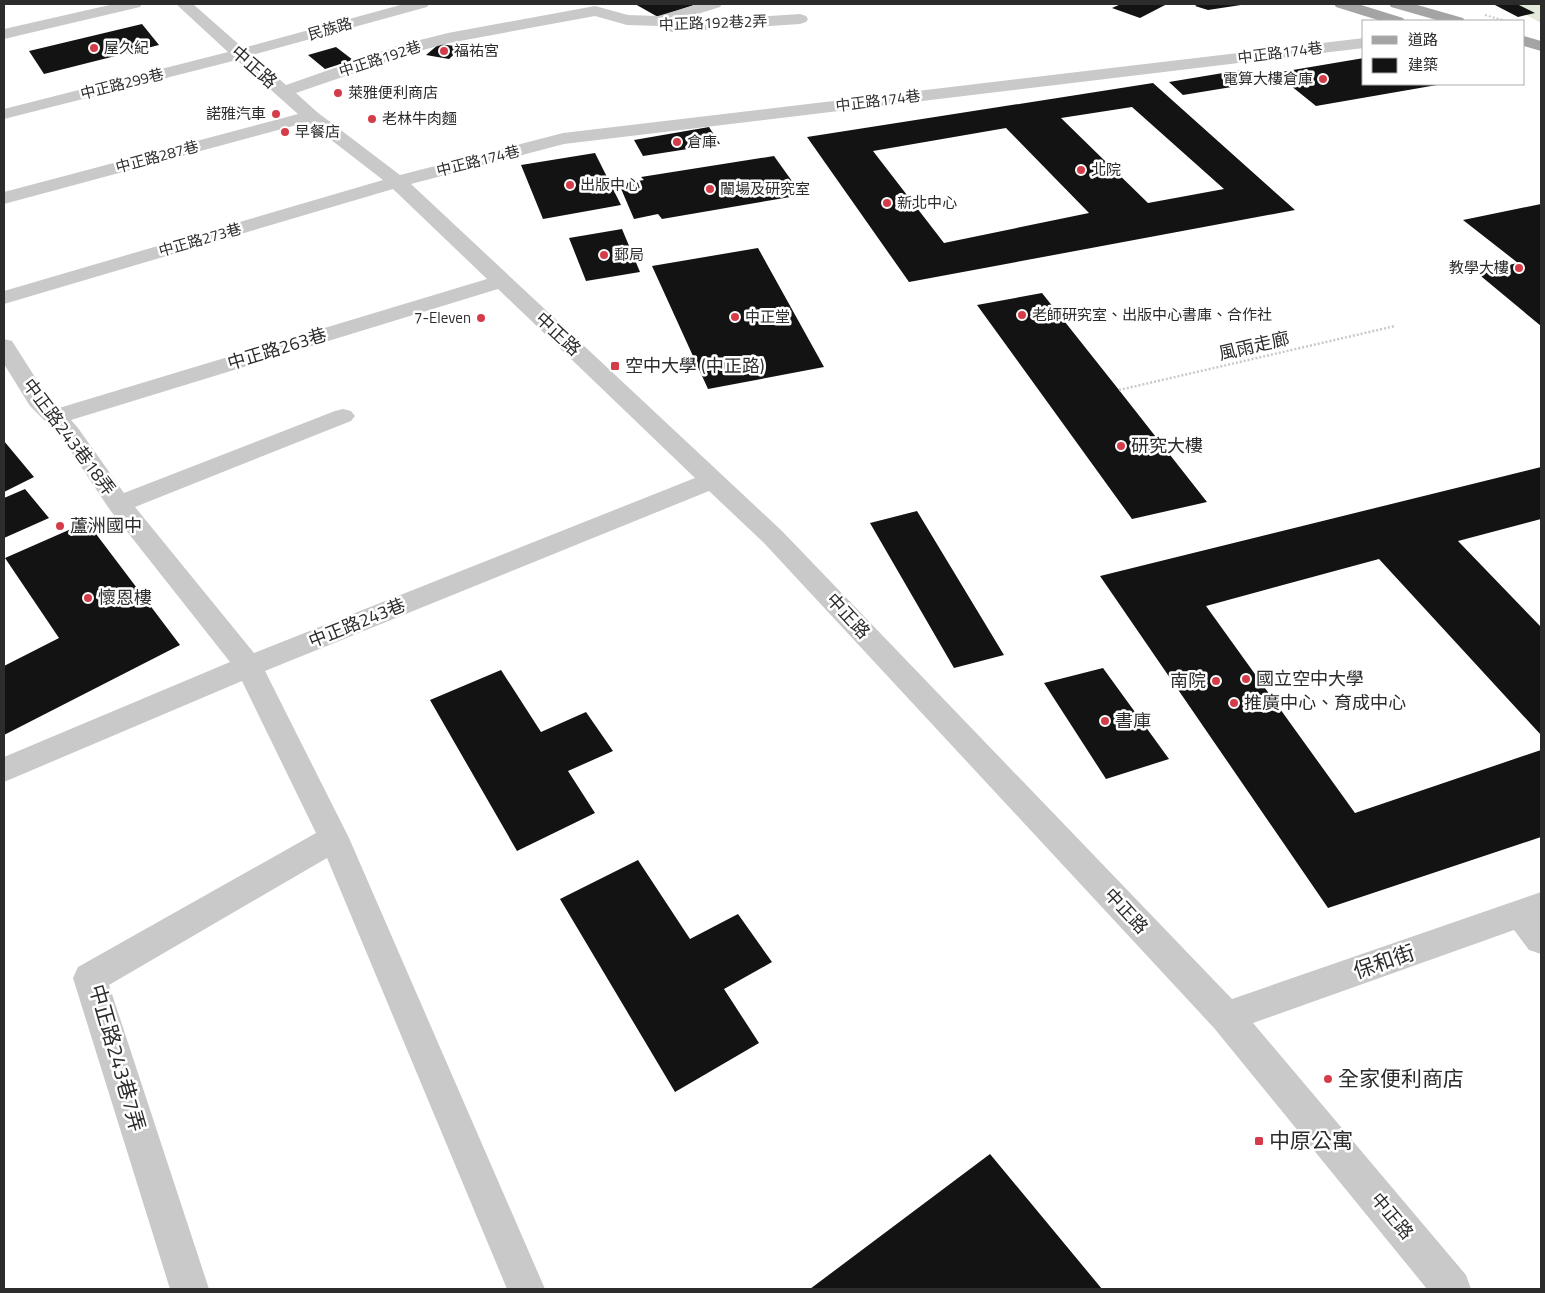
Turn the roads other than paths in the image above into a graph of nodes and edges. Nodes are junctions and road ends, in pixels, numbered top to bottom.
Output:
1 (134, 4) edge
2 (184, 4) edge
3 (421, 4) edge
4 (572, 4) edge
5 (714, 4) edge
6 (1342, 4) edge
7 (1396, 4) edge
8 (594, 11) junction
9 (800, 19) dead end
10 (626, 20) junction
11 (1394, 20) edge
12 (1453, 20) edge
13 (4, 34) edge
14 (1525, 41) edge
15 (1362, 43) edge
16 (1541, 46) edge
17 (240, 54) junction
18 (282, 92) junction
19 (4, 114) edge
20 (311, 116) junction
21 (397, 182) junction
22 (4, 198) edge
23 (502, 281) junction
24 (4, 298) edge
25 (4, 346) edge
26 (343, 416) dead end
27 (53, 418) junction
28 (713, 480) junction
29 (119, 504) junction
30 (249, 666) junction
31 (4, 770) edge
32 (334, 838) junction
33 (1531, 910) edge
34 (1541, 940) edge
35 (1226, 1017) junction
36 (189, 1289) edge
37 (526, 1289) edge
38 (1452, 1289) edge

1 - 13 street
2 - 17 street, 中正路
3 - 17 street, 民族路
4 - 8 street
5 - 10 street, 中正路192巷
6 - 11 main road
7 - 12 main road
8 - 10 street, 中正路192巷
8 - 18 street, 中正路192巷
9 - 10 street, 中正路192巷2弄
14 - 16 main road
15 - 21 street, 中正路174巷
17 - 18 street, 中正路
17 - 19 street, 中正路299巷
18 - 20 street, 中正路
20 - 21 street, 中正路
20 - 22 street, 中正路287巷
21 - 23 street, 中正路
21 - 24 street, 中正路273巷
23 - 27 street, 中正路263巷
23 - 28 street, 中正路
25 - 27 street, 中正路243巷18弄
26 - 29 street
27 - 29 street, 中正路243巷18弄
28 - 30 street, 中正路243巷
28 - 35 street, 中正路
29 - 30 street, 中正路243巷18弄
30 - 31 street, 中正路243巷
30 - 32 street
32 - 36 street, 中正路243巷7弄
32 - 37 street
33 - 34 street
33 - 35 street, 保和街
35 - 38 street, 中正路

